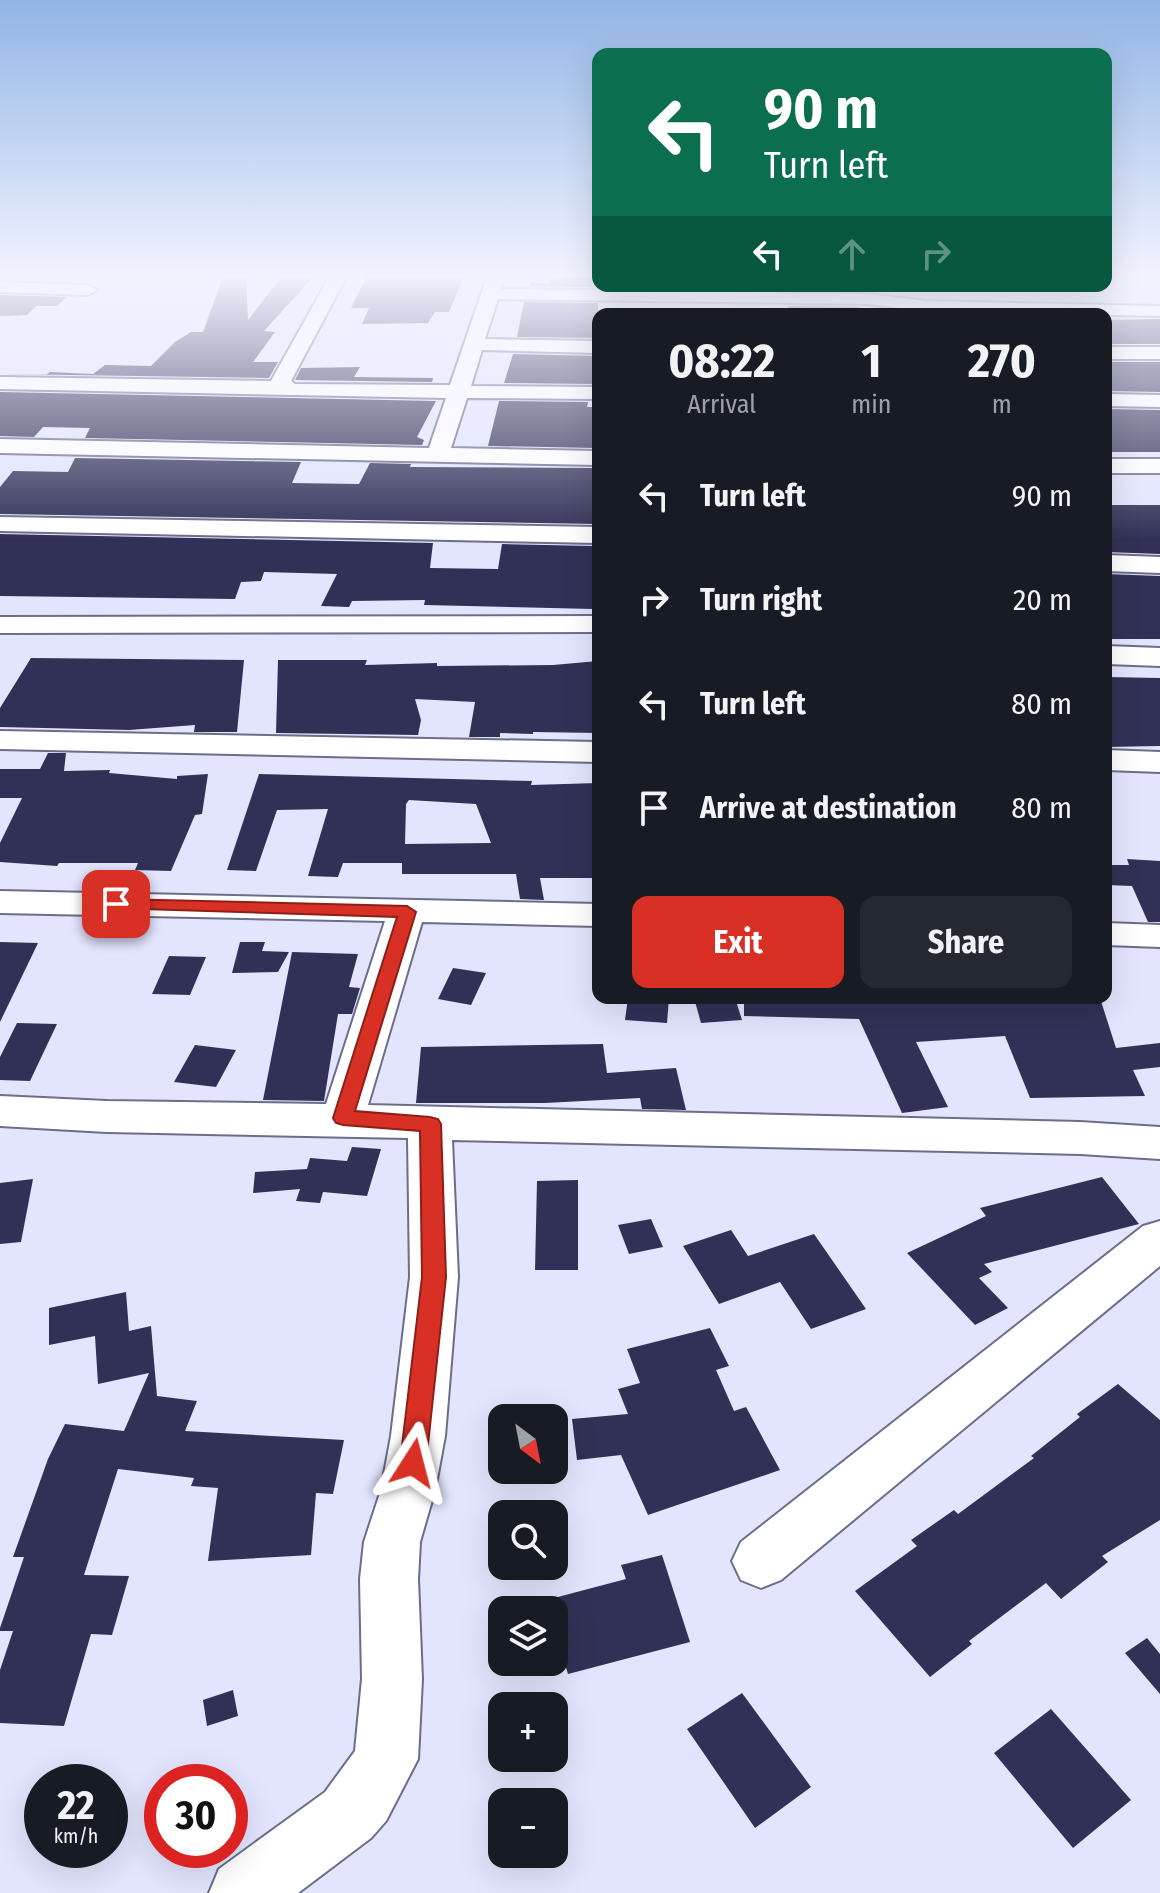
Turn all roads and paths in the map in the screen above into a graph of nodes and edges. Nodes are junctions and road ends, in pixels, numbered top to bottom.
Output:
1 (291, 362) edge
2 (469, 362) edge
3 (0, 384) edge
4 (285, 387) junction
5 (0, 391) edge
6 (459, 392) junction
7 (592, 393) edge
8 (1112, 400) edge
9 (1160, 401) edge
10 (0, 446) edge
11 (438, 454) junction
12 (592, 458) edge
13 (1112, 466) edge
14 (1160, 466) edge
15 (0, 524) edge
16 (592, 535) edge
17 (1112, 563) edge
18 (1160, 565) edge
19 (592, 624) edge
20 (0, 625) edge
21 (1112, 655) edge
22 (1160, 657) edge
23 (0, 740) edge
24 (592, 752) edge
25 (1112, 760) edge
26 (1160, 762) edge
27 (0, 902) edge
28 (407, 912) junction
29 (592, 915) edge
30 (1112, 934) edge
31 (1160, 936) edge
32 (0, 1111) edge
33 (343, 1118) junction
34 (430, 1124) junction
35 (1160, 1143) edge
36 (1160, 1239) edge
37 (761, 1561) dead end
38 (243, 1893) edge

1 - 4 street
2 - 6 street
3 - 4 street
3 - 5 street
4 - 6 street
6 - 7 street
6 - 11 street
8 - 9 street
10 - 11 street
11 - 12 street
13 - 14 street
15 - 16 street
17 - 18 street
19 - 20 street
21 - 22 street
23 - 24 street
25 - 26 street
27 - 28 street
28 - 29 street
28 - 33 street
30 - 31 street
32 - 33 street
33 - 34 street
34 - 35 street
34 - 38 street
36 - 37 street

